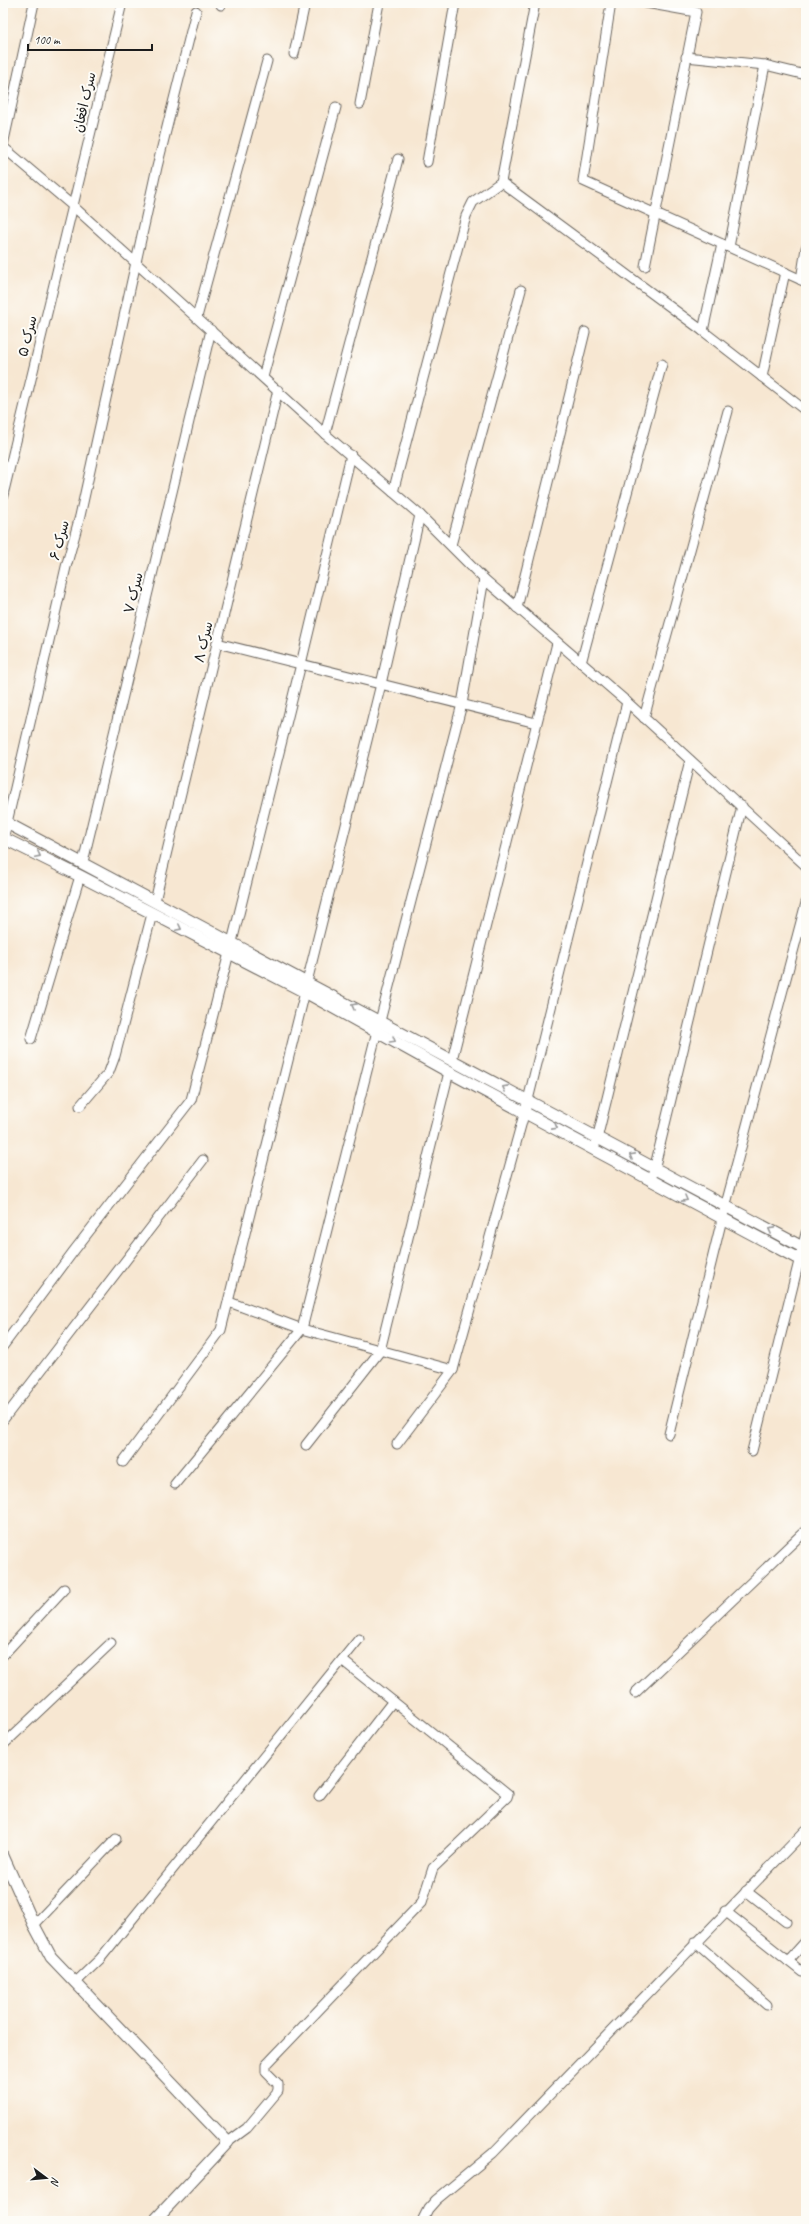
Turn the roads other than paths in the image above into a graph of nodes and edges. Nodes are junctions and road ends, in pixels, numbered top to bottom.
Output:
1 (34, 3) edge
2 (122, 3) edge
3 (305, 3) edge
4 (379, 3) edge
5 (455, 3) edge
6 (535, 3) edge
7 (611, 3) edge
8 (646, 3) edge
9 (697, 7) edge
10 (196, 11) dead end
11 (294, 54) dead end
12 (686, 57) junction
13 (267, 61) dead end
14 (765, 65) junction
15 (806, 75) edge
16 (360, 104) dead end
17 (336, 106) dead end
18 (3, 146) edge
19 (398, 159) dead end
20 (427, 162) dead end
21 (501, 182) junction
22 (74, 207) junction
23 (656, 215) junction
24 (726, 245) junction
25 (806, 248) edge
26 (136, 264) junction
27 (645, 266) dead end
28 (785, 272) junction
29 (803, 281) edge
30 (521, 290) dead end
31 (197, 318) junction
32 (211, 330) junction
33 (703, 330) junction
34 (585, 332) dead end
35 (662, 364) dead end
36 (263, 377) junction
37 (762, 377) junction
38 (278, 390) junction
39 (728, 411) dead end
40 (806, 411) edge
41 (325, 434) junction
42 (351, 455) junction
43 (393, 492) junction
44 (3, 495) edge
45 (420, 515) junction
46 (451, 545) junction
47 (484, 579) junction
48 (517, 608) junction
49 (217, 643) junction
50 (557, 643) junction
51 (581, 663) junction
52 (301, 664) junction
53 (381, 684) junction
54 (627, 702) junction
55 (462, 704) junction
56 (644, 718) junction
57 (536, 723) junction
58 (690, 760) junction
59 (742, 806) junction
60 (5, 822) edge
61 (3, 839) edge
62 (83, 862) junction
63 (806, 866) edge
64 (80, 876) junction
65 (155, 901) junction
66 (806, 903) edge
67 (152, 914) junction
68 (232, 942) junction
69 (229, 953) junction
70 (306, 987) junction
71 (379, 1026) junction
72 (31, 1039) dead end
73 (452, 1060) junction
74 (449, 1072) junction
75 (526, 1105) junction
76 (80, 1106) dead end
77 (597, 1143) junction
78 (203, 1160) dead end
79 (654, 1168) junction
80 (651, 1180) junction
81 (726, 1206) junction
82 (722, 1219) junction
83 (806, 1233) edge
84 (804, 1248) edge
85 (803, 1262) edge
86 (229, 1302) junction
87 (302, 1329) junction
88 (3, 1346) edge
89 (380, 1351) junction
90 (453, 1370) junction
91 (3, 1420) edge
92 (669, 1434) dead end
93 (397, 1444) dead end
94 (306, 1445) dead end
95 (752, 1451) dead end
96 (123, 1462) dead end
97 (175, 1484) dead end
98 (806, 1530) edge
99 (64, 1589) dead end
100 (359, 1639) dead end
101 (111, 1643) dead end
102 (3, 1655) edge
103 (342, 1660) junction
104 (635, 1692) dead end
105 (393, 1701) junction
106 (3, 1745) edge
107 (319, 1796) dead end
108 (806, 1830) edge
109 (116, 1839) dead end
110 (3, 1856) edge
111 (746, 1891) junction
112 (725, 1911) junction
113 (786, 1922) dead end
114 (34, 1925) junction
115 (806, 1941) edge
116 (695, 1942) junction
117 (788, 1961) junction
118 (802, 1972) dead end
119 (75, 1983) junction
120 (767, 2005) dead end
121 (228, 2142) junction
122 (154, 2221) edge
123 (422, 2221) edge

1 - 18 street
2 - 22 street, سرک افغان
3 - 11 street
4 - 16 street
5 - 20 street
6 - 21 street
7 - 23 street
8 - 9 street
9 - 12 street
10 - 26 street, سرک ۶
12 - 14 street
12 - 23 street
13 - 31 street
14 - 15 street
14 - 24 street
17 - 36 street
18 - 22 street
19 - 41 street
21 - 33 street
21 - 43 street
22 - 26 street
22 - 44 street, سرک ۵
23 - 24 street
23 - 27 street
24 - 28 street
24 - 33 street
25 - 29 street
26 - 31 street
26 - 60 street, سرک ۶
28 - 29 street
28 - 37 street
30 - 46 street
31 - 32 street
32 - 36 street
32 - 62 street, سرک ۷
33 - 37 street
34 - 48 street
35 - 51 street
36 - 38 street
37 - 40 street
38 - 41 street
38 - 49 street, سرک ۸
39 - 56 street
41 - 42 street
42 - 43 street
42 - 52 street
43 - 45 street
45 - 46 street
45 - 53 street
46 - 47 street
47 - 48 street
47 - 55 street
48 - 50 street
49 - 52 street
49 - 65 street, سرک ۸
50 - 51 street
50 - 57 street
51 - 54 street
52 - 53 street
52 - 68 street
53 - 55 street
53 - 70 street
54 - 56 street
54 - 75 street
55 - 57 street
55 - 71 street
56 - 58 street
57 - 73 street
58 - 59 street
58 - 77 street
59 - 63 street
59 - 79 street
60 - 61 street, سرک ۶
60 - 62 street
61 -> 64 street
62 - 65 street
64 - 67 street
64 - 72 street
65 - 68 street
66 - 81 street
67 -> 69 street
67 - 76 street
68 - 70 street
69 - 70 street
69 - 88 street
70 - 71 street
70 - 86 street
71 - 73 street
71 -> 74 street
71 - 87 street
75 -> 73 street
74 - 75 street
74 - 89 street
75 - 77 street
75 - 90 street
79 -> 77 street
77 - 80 street
78 - 91 street
79 - 80 street
79 - 81 street
80 -> 82 street
81 - 82 street
84 -> 81 street
82 - 85 street
82 - 92 street
83 - 84 street
84 - 85 street
85 - 95 street
86 - 87 street
86 - 96 street
87 - 89 street
87 - 97 street
89 - 90 street
89 - 94 street
90 - 93 street
98 - 104 street
99 - 102 street
100 - 103 street
101 - 106 street
103 - 105 street
103 - 119 street
105 - 107 street
105 - 121 street
108 - 111 street
109 - 114 street
110 - 114 street
111 - 112 street
111 - 113 street
112 - 116 street
112 - 117 street
114 - 119 street
115 - 117 street
116 - 120 street
116 - 123 street
117 - 118 street
119 - 121 street
121 - 122 street

